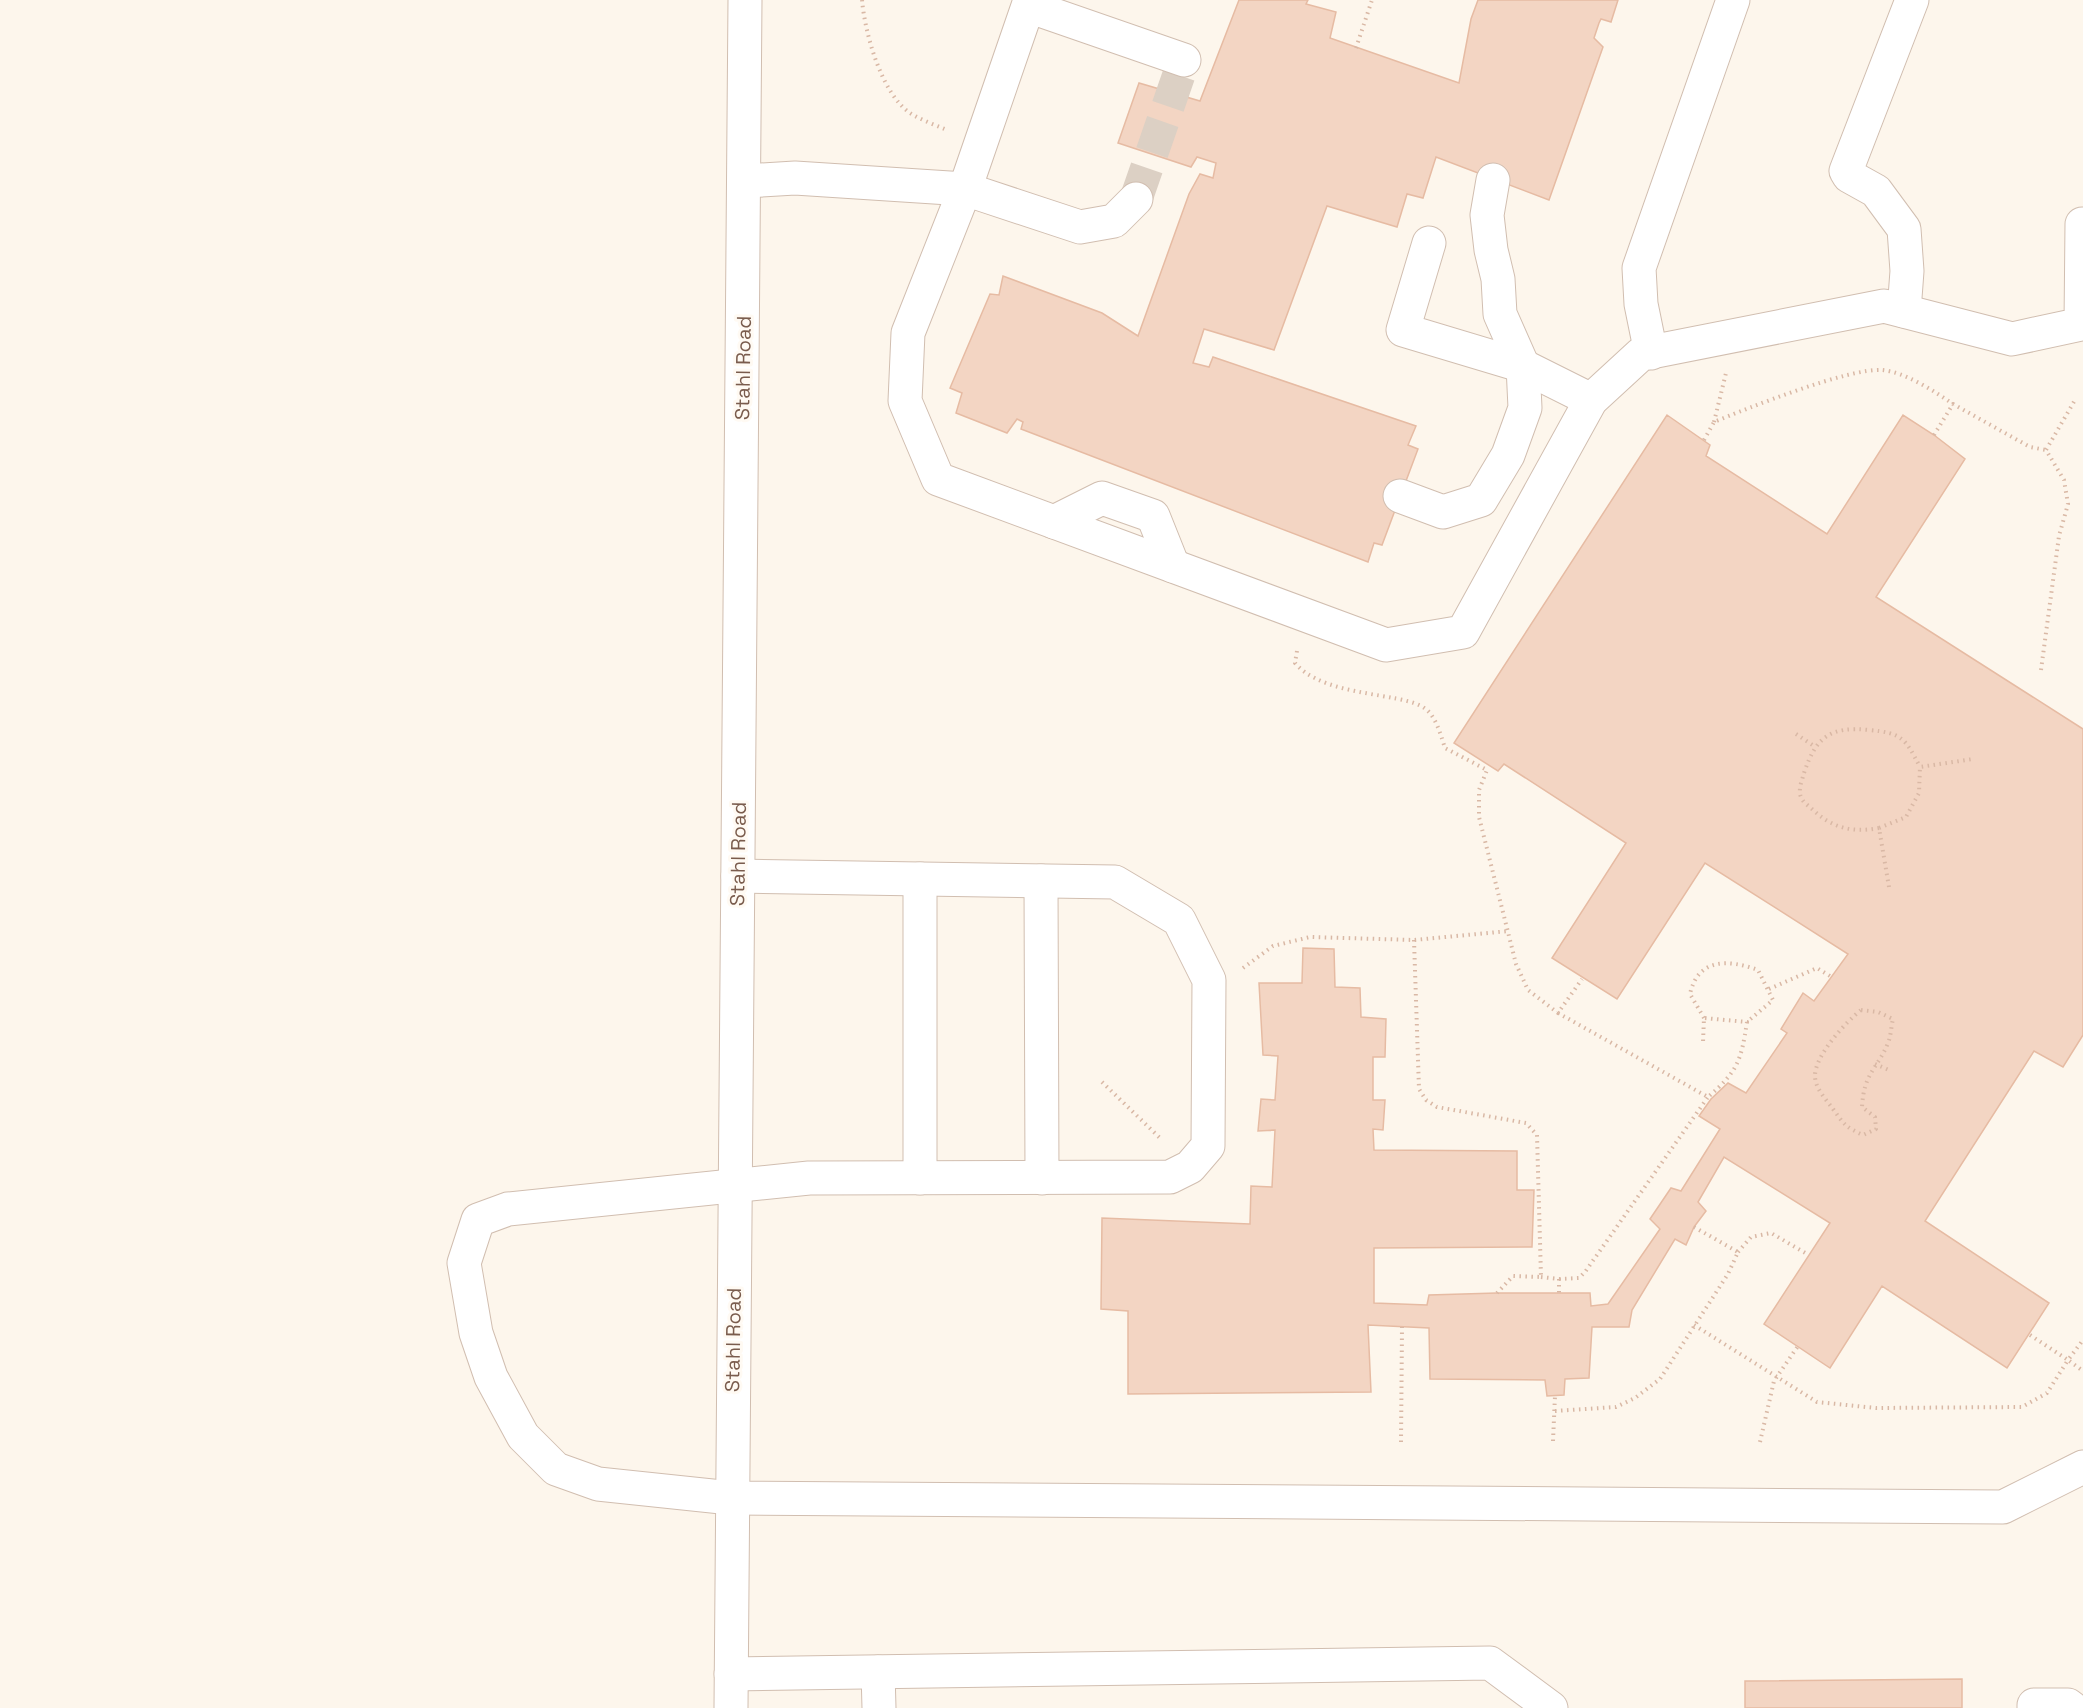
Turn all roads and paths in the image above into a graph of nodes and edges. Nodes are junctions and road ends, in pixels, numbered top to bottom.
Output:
1 (745, 0) edge
2 (862, 0) edge
3 (1372, 0) edge
4 (1733, 0) edge
5 (1912, 0) edge
6 (1356, 48) dead end
7 (1184, 60) dead end
8 (980, 144) junction
9 (1493, 180) dead end
10 (745, 181) junction
11 (965, 189) junction
12 (1136, 199) tunnel mouth
13 (2083, 223) edge
14 (1429, 243) dead end
15 (1904, 311) junction
16 (2082, 328) edge
17 (1651, 353) junction
18 (1523, 366) junction
19 (1726, 371) dead end
20 (1591, 400) junction
21 (2075, 400) dead end
22 (1953, 404) junction
23 (1714, 422) junction
24 (1934, 435) dead end
25 (1704, 440) dead end
26 (2046, 450) junction
27 (1400, 496) dead end
28 (1297, 650) dead end
29 (2041, 670) dead end
30 (1796, 734) dead end
31 (1814, 746) junction
32 (1972, 759) dead end
33 (1920, 767) junction
34 (1879, 828) junction
35 (738, 876) junction
36 (920, 879) junction
37 (1041, 881) junction
38 (1889, 887) dead end
39 (1509, 931) junction
40 (1414, 940) junction
41 (1243, 974) dead end
42 (1830, 976) dead end
43 (1582, 979) dead end
44 (1769, 989) junction
45 (1558, 1012) junction
46 (1704, 1018) junction
47 (1747, 1022) junction
48 (1703, 1042) dead end
49 (1875, 1064) junction
50 (1889, 1070) dead end
51 (1102, 1082) dead end
52 (1708, 1096) junction
53 (1161, 1139) dead end
54 (920, 1178) junction
55 (1042, 1178) junction
56 (735, 1186) junction
57 (1694, 1227) dead end
58 (1738, 1252) junction
59 (1809, 1255) dead end
60 (1541, 1277) junction
61 (1559, 1280) junction
62 (1497, 1293) dead end
63 (1559, 1294) dead end
64 (1694, 1325) junction
65 (1402, 1328) dead end
66 (2030, 1335) dead end
67 (2083, 1340) edge
68 (1798, 1346) dead end
69 (2068, 1360) junction
70 (2083, 1371) edge
71 (1776, 1378) junction
72 (1555, 1396) dead end
73 (1555, 1411) junction
74 (1553, 1441) dead end
75 (1401, 1442) dead end
76 (1760, 1442) dead end
77 (2083, 1467) edge
78 (731, 1498) junction
79 (878, 1672) junction
80 (731, 1674) junction
81 (730, 1708) edge
82 (879, 1708) edge
83 (1551, 1708) edge
84 (2034, 1708) edge
85 (2072, 1708) edge

1 - 10 street, Stahl Road
2 - 8 path
3 - 6 path
4 - 17 street
5 - 15 street
7 - 8 street
8 - 11 street
9 - 18 street
10 - 11 street
10 - 35 street, Stahl Road
11 - 12 street
11 - 20 street
13 - 16 street
14 - 18 street
15 - 16 street
15 - 17 street
17 - 20 street
18 - 20 street
18 - 27 street
19 - 23 path
21 - 26 path
22 - 23 path
22 - 24 path
22 - 26 path
23 - 25 path
26 - 29 path
28 - 39 path
30 - 31 path
31 - 33 path
31 - 34 path
32 - 33 path
33 - 34 path
34 - 38 path
35 - 36 street
35 - 56 street, Stahl Road
36 - 37 street
36 - 54 street
37 - 55 street
37 - 55 street
39 - 40 path
39 - 45 path
40 - 41 path
40 - 60 path
42 - 44 path
43 - 45 path
44 - 46 path
44 - 47 path
45 - 52 path
46 - 47 path
46 - 48 path
47 - 52 path
49 - 49 path
49 - 50 path
51 - 53 path
52 - 61 path
54 - 55 street
54 - 56 street
56 - 78 street, Stahl Road
56 - 78 street
57 - 58 path
58 - 59 path
58 - 64 path
60 - 61 path
60 - 62 path
61 - 63 path
64 - 71 path
64 - 73 path
65 - 75 path
66 - 69 path
67 - 69 path
68 - 71 path
69 - 70 path
69 - 71 path
71 - 76 path
72 - 73 path
73 - 74 path
77 - 78 street
78 - 80 street, Stahl Road
79 - 80 street
79 - 82 street
79 - 83 street
80 - 81 street, Stahl Road
84 - 85 street

